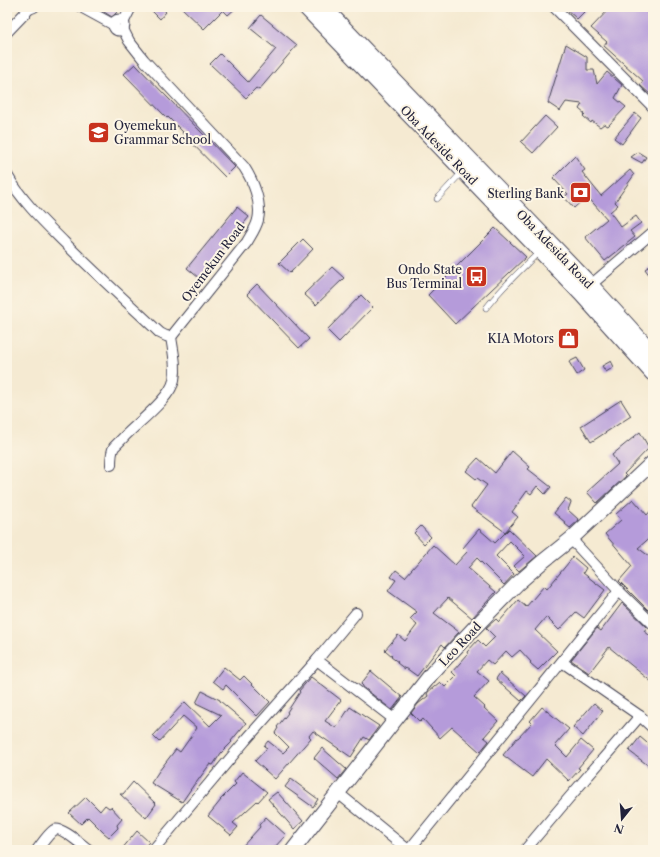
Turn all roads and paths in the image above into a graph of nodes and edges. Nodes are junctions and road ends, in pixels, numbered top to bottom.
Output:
1 (34, 7) edge
2 (81, 7) edge
3 (131, 7) edge
4 (312, 7) edge
5 (554, 7) edge
6 (120, 25) junction
7 (7, 32) edge
8 (653, 107) edge
9 (463, 170) junction
10 (7, 175) edge
11 (437, 199) dead end
12 (653, 232) edge
13 (540, 251) junction
14 (585, 289) junction
15 (486, 308) dead end
16 (171, 337) junction
17 (653, 354) edge
18 (653, 373) edge
19 (653, 462) edge
20 (111, 465) dead end
21 (570, 539) junction
22 (619, 591) junction
23 (356, 613) dead end
24 (653, 624) edge
25 (317, 660) junction
26 (562, 662) junction
27 (640, 716) junction
28 (395, 720) junction
29 (653, 728) edge
30 (338, 793) junction
31 (37, 850) edge
32 (89, 850) edge
33 (153, 850) edge
34 (293, 850) edge
35 (408, 850) edge
36 (525, 850) edge

1 - 7 street
2 - 6 street
3 - 6 street
4 - 9 main road, Oba Adeside Road
4 - 14 main road, Oba Adesida Road
5 - 8 street
6 - 16 street, Oyemekun Road
9 - 11 lane
9 - 13 main road, Oba Adeside Road
10 - 16 street
12 - 14 street
13 - 14 main road, Oba Adeside Road
13 - 15 lane
14 - 17 main road, Oba Adesida Road
14 - 18 main road, Oba Adeside Road
16 - 20 street
19 - 21 street, Leo Road
21 - 22 street
21 - 28 street, Leo Road
22 - 24 street
22 - 26 street
23 - 25 street
25 - 28 street
25 - 33 street
26 - 27 street
26 - 35 street
27 - 29 street
27 - 36 street
28 - 30 street, Leo Road
30 - 34 street, Leo Road
30 - 35 street
31 - 32 street

